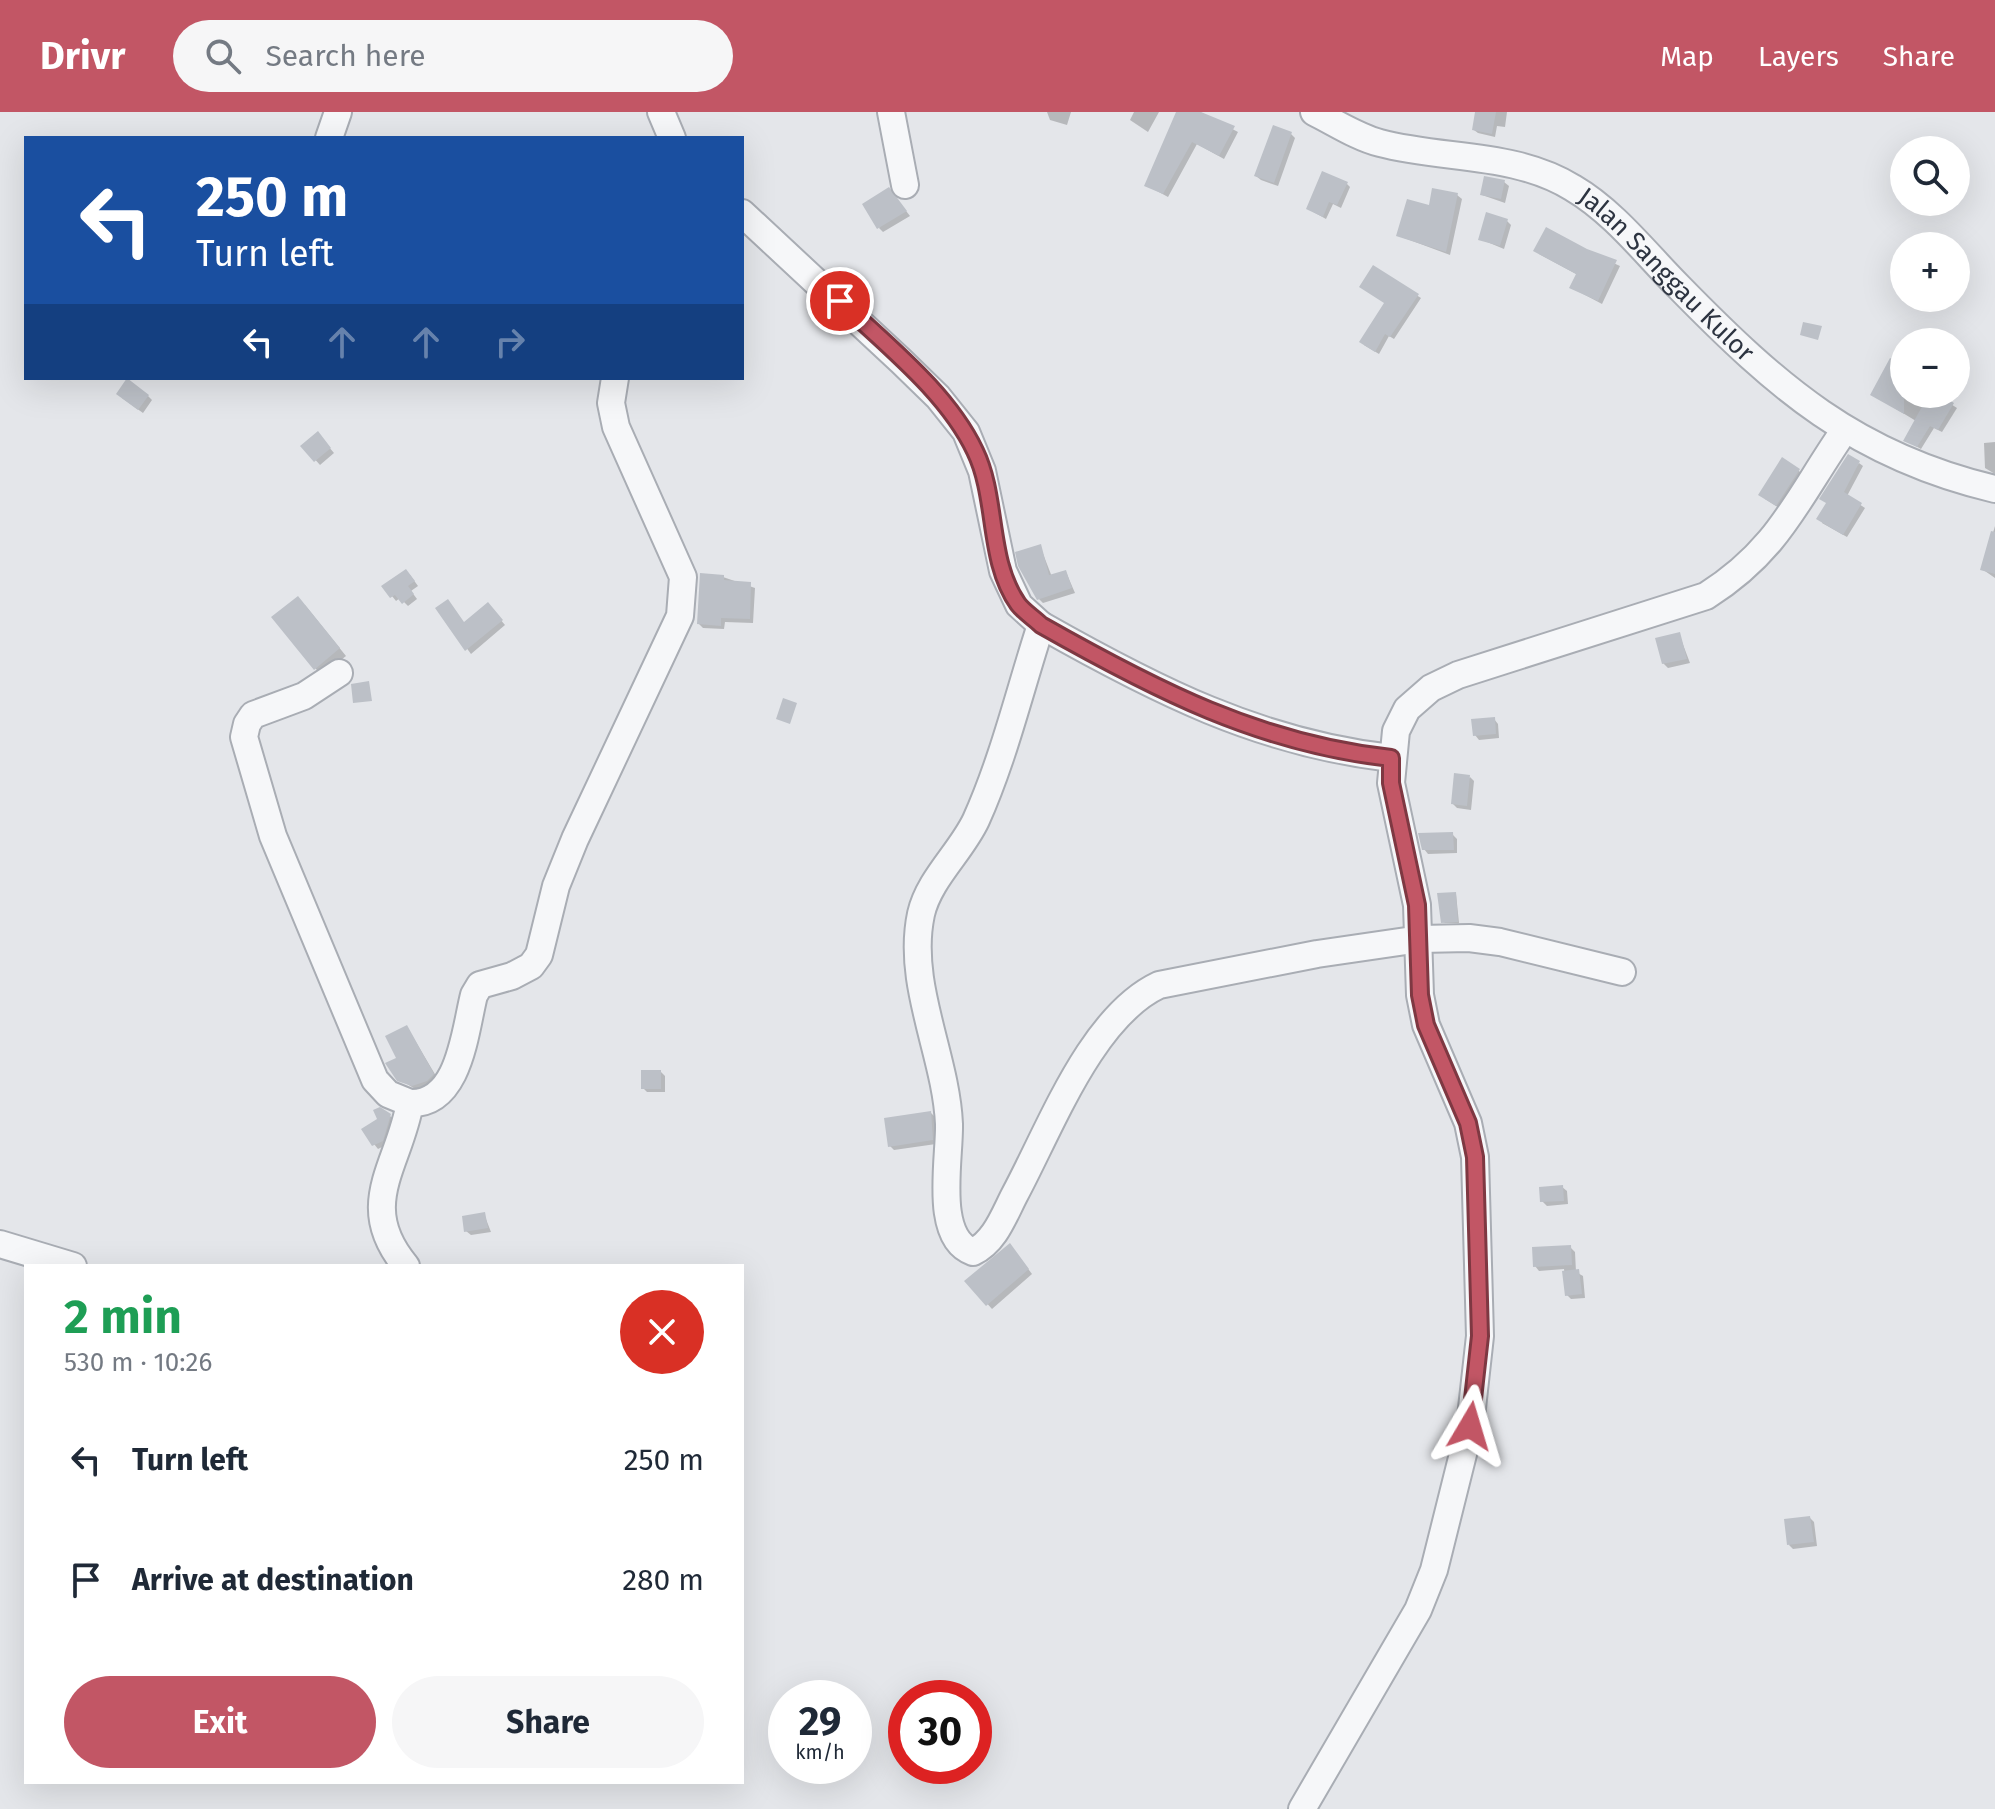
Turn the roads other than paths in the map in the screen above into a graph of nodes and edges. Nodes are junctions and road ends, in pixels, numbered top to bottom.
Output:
1 (338, 112) edge
2 (661, 112) edge
3 (891, 112) edge
4 (1314, 112) edge
5 (330, 136) edge
6 (671, 136) edge
7 (905, 185) dead end
8 (744, 215) edge
9 (615, 380) edge
10 (1844, 431) junction
11 (1995, 489) edge
12 (1041, 625) junction
13 (339, 673) dead end
14 (1391, 758) junction
15 (1420, 939) junction
16 (1622, 972) dead end
17 (410, 1103) junction
18 (0, 1244) edge
19 (66, 1264) edge
20 (405, 1264) edge
21 (1302, 1809) edge

1 - 5 street
2 - 6 street
3 - 7 street
4 - 10 street, Jalan Sanggau Kulor
8 - 12 street
9 - 17 street
10 - 11 street, Jalan Sanggau Kulor
10 - 14 street
12 - 14 street
12 - 15 street
13 - 17 street
14 - 15 street
15 - 16 street
15 - 21 street
17 - 20 street
18 - 19 street

